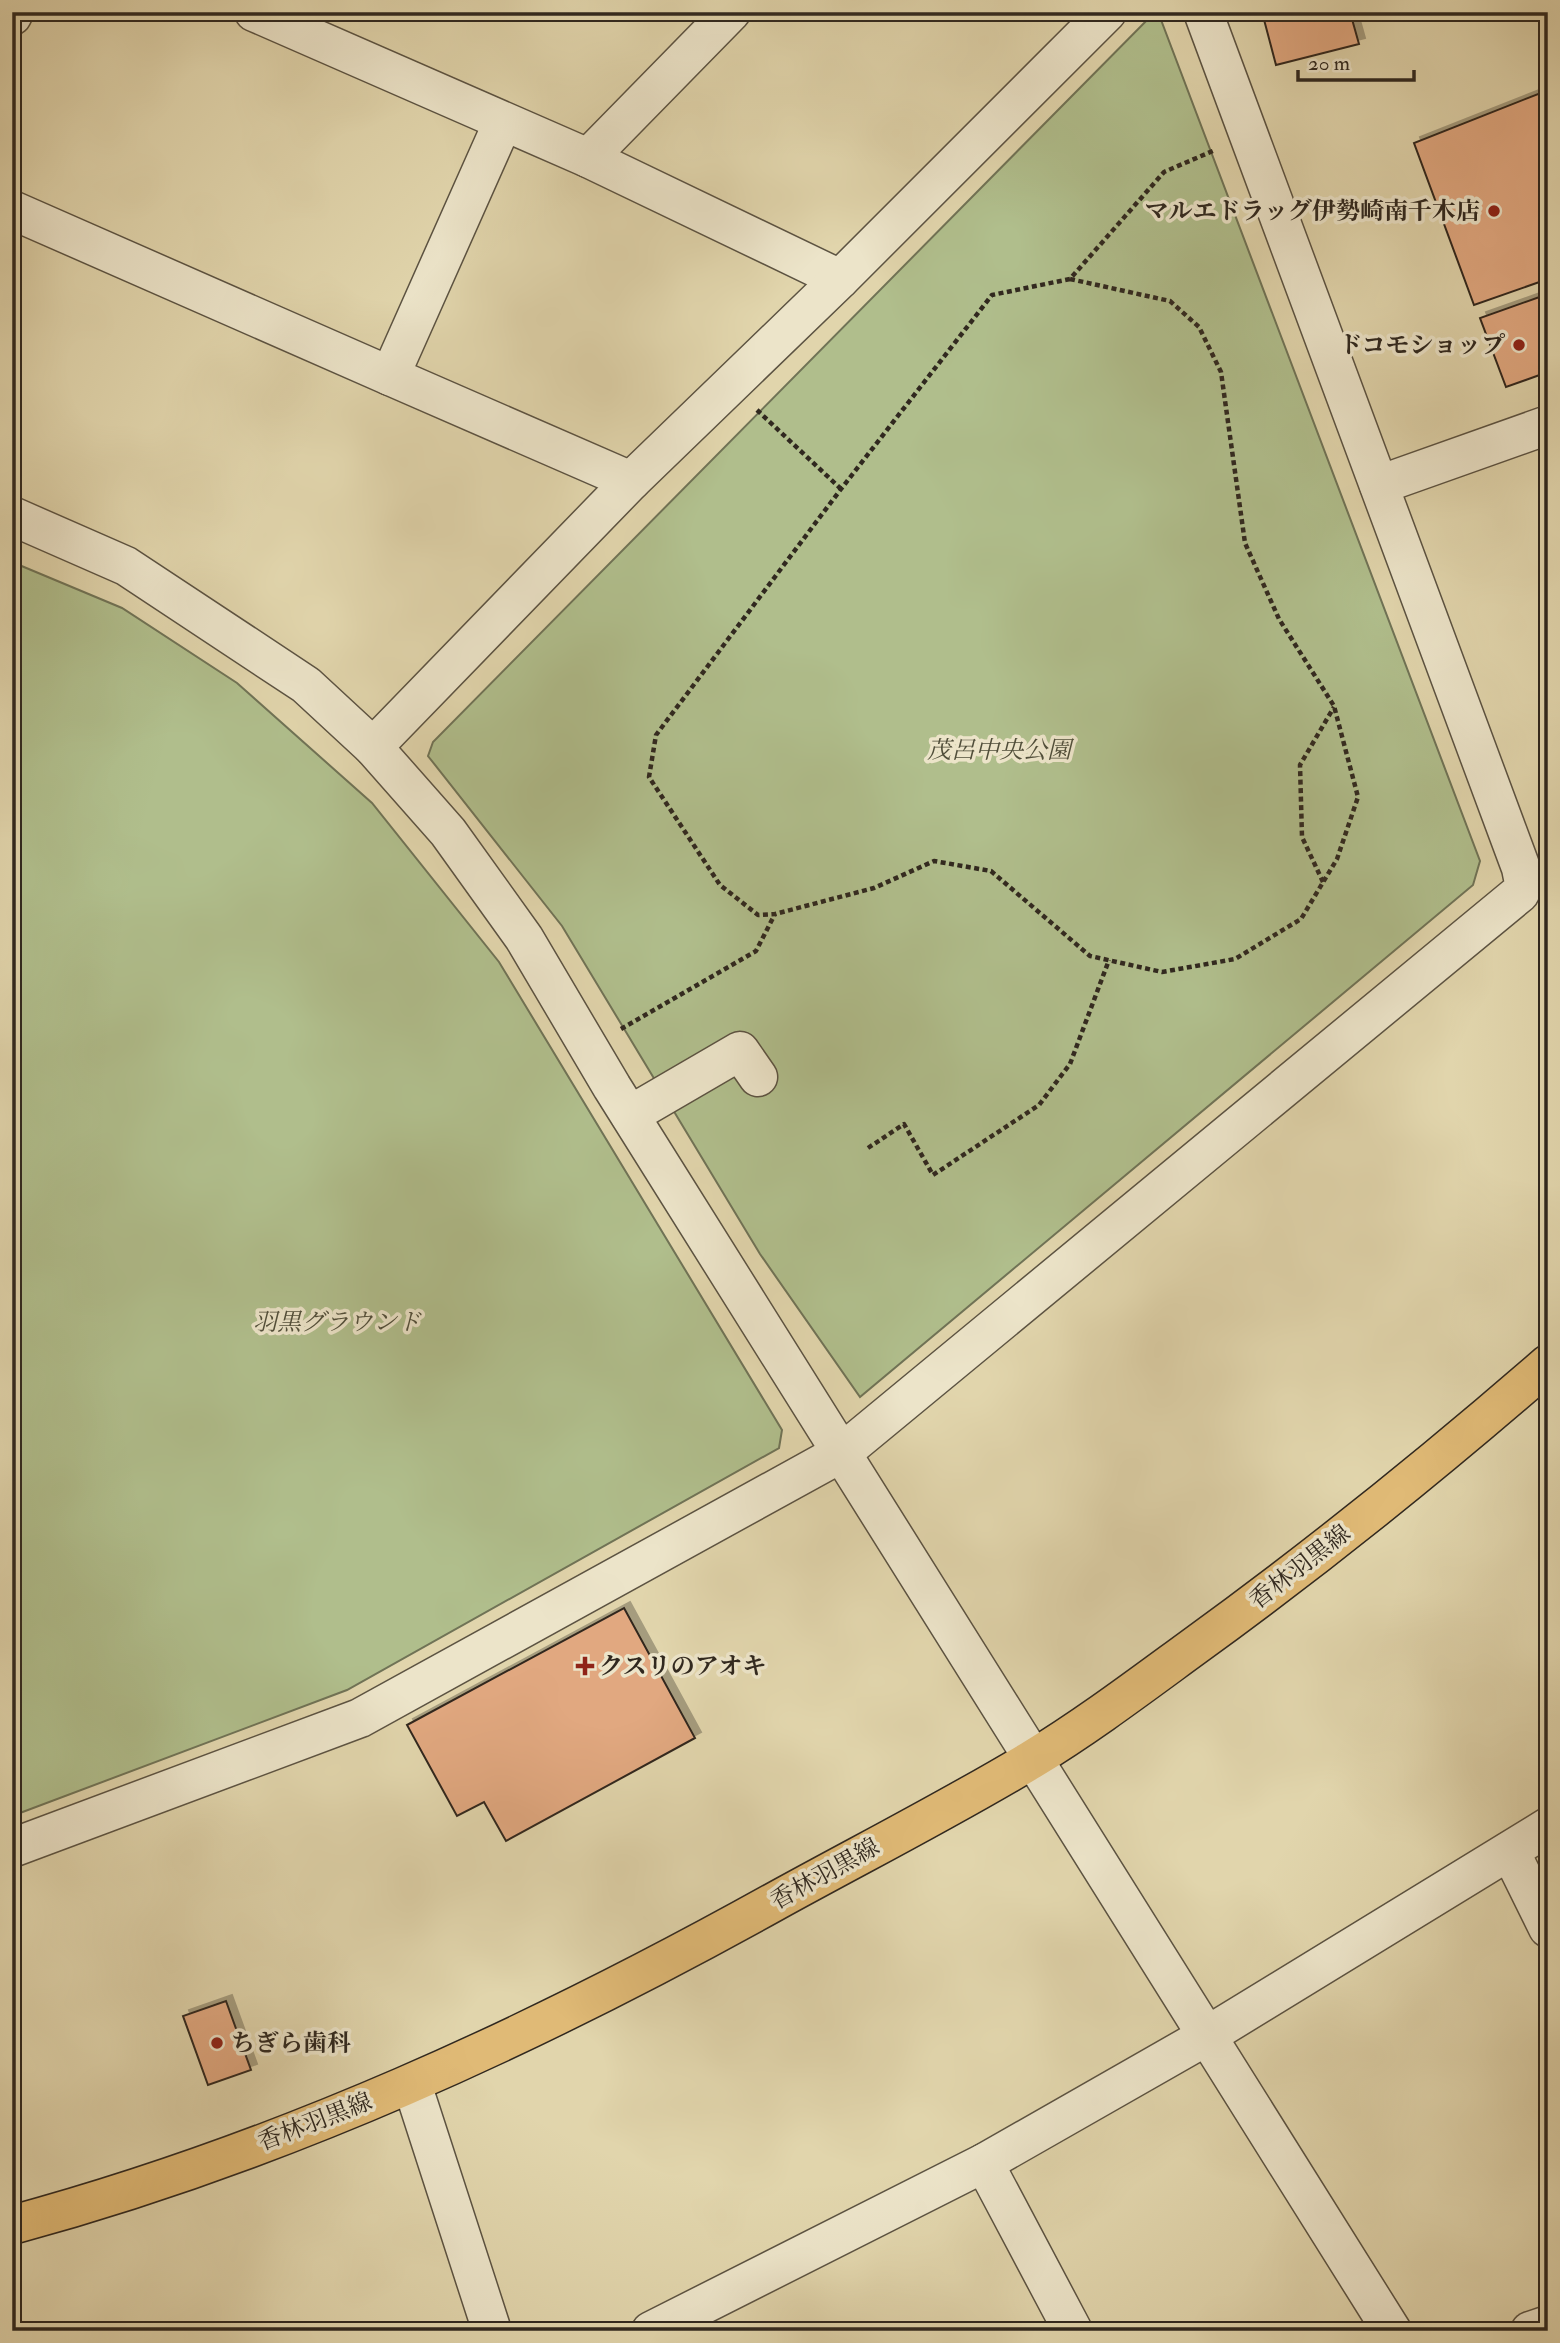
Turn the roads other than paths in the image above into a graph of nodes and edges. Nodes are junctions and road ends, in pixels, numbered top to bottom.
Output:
1 (254, 12) edge
2 (731, 12) edge
3 (1107, 12) edge
4 (1203, 12) edge
5 (503, 122) junction
6 (588, 158) junction
7 (12, 210) edge
8 (840, 279) junction
9 (390, 376) junction
10 (1548, 425) edge
11 (631, 481) junction
12 (1379, 485) junction
13 (12, 516) edge
14 (373, 747) junction
15 (758, 1077) dead end
16 (630, 1115) junction
17 (1548, 1364) edge
18 (843, 1452) junction
19 (1032, 1759) junction
20 (1548, 1827) edge
21 (12, 1848) edge
22 (1510, 1851) junction
23 (1548, 1928) edge
24 (1205, 2037) junction
25 (412, 2084) junction
26 (984, 2163) junction
27 (14, 2219) edge
28 (1548, 2325) edge
29 (492, 2331) edge
30 (651, 2331) edge
31 (1073, 2331) edge
32 (1392, 2331) edge
33 (1530, 2331) edge

1 - 5 street
2 - 6 street
3 - 8 street
4 - 12 street
5 - 6 street
5 - 9 street
6 - 8 street
7 - 9 street
8 - 11 street
9 - 11 street
10 - 12 street
11 - 14 street
12 - 18 street
13 - 14 street
14 - 16 street
15 - 16 street
16 - 18 street
17 - 19 main road, 香林羽黒線
18 - 19 street
18 - 21 street
19 - 24 street
19 - 25 main road, 香林羽黒線
20 - 22 street
22 - 23 street
22 - 24 street
24 - 26 street
24 - 32 street
25 - 27 main road, 香林羽黒線
25 - 29 street
26 - 30 street
26 - 31 street
28 - 33 street

